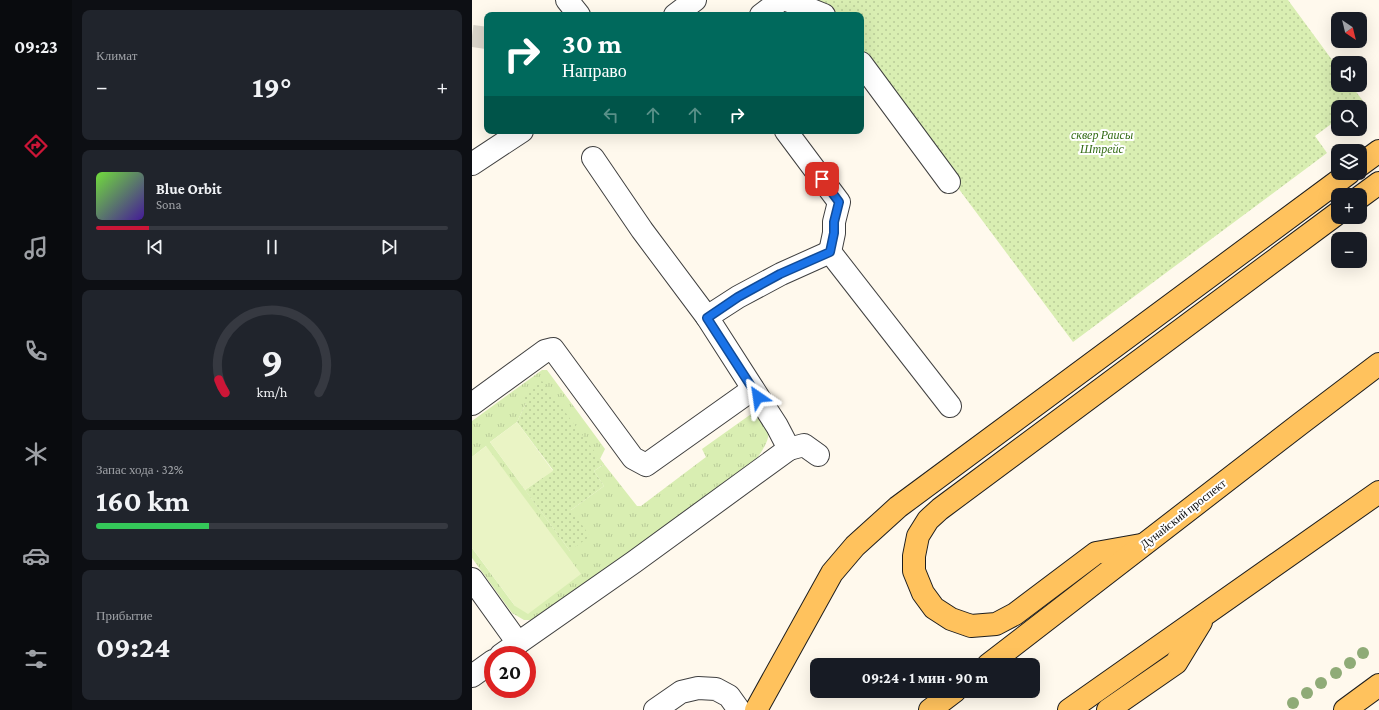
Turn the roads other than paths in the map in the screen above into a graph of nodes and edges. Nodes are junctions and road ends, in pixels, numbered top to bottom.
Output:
1 (567, 0) edge
2 (695, 0) edge
3 (781, 0) edge
4 (787, 0) edge
5 (577, 12) edge
6 (679, 12) edge
7 (765, 12) edge
8 (817, 12) edge
9 (864, 67) edge
10 (517, 134) edge
11 (788, 134) edge
12 (1379, 151) edge
13 (593, 158) dead end
14 (1367, 160) edge
15 (472, 164) edge
16 (1340, 180) edge
17 (949, 182) dead end
18 (1379, 183) edge
19 (1367, 192) edge
20 (1331, 218) edge
21 (830, 252) junction
22 (707, 318) junction
23 (1379, 364) edge
24 (753, 389) junction
25 (472, 404) edge
26 (950, 406) dead end
27 (789, 449) junction
28 (818, 455) dead end
29 (1379, 492) edge
30 (1141, 546) junction
31 (472, 579) edge
32 (1205, 615) junction
33 (508, 646) edge
34 (514, 646) edge
35 (997, 658) edge
36 (484, 667) edge
37 (472, 676) edge
38 (1379, 685) edge
39 (946, 698) edge
40 (655, 710) edge
41 (739, 710) edge
42 (756, 710) edge
43 (930, 710) edge
44 (1069, 710) edge
45 (1108, 710) edge
46 (1345, 710) edge

1 - 5 street
2 - 6 street
3 - 7 street
4 - 8 street
9 - 17 street
10 - 15 street
11 - 21 street
12 - 14 main road
13 - 22 street
16 - 42 main road
18 - 19 main road
20 - 30 main road
21 - 22 street
21 - 26 street
22 - 24 street
23 - 30 main road, Дунайский проспект
24 - 25 street
24 - 27 street
27 - 28 street
27 - 34 street
29 - 32 main road
30 - 35 main road, Дунайский проспект
31 - 33 street
32 - 44 main road
32 - 45 main road
36 - 37 street
38 - 46 main road
39 - 43 main road
40 - 41 street

